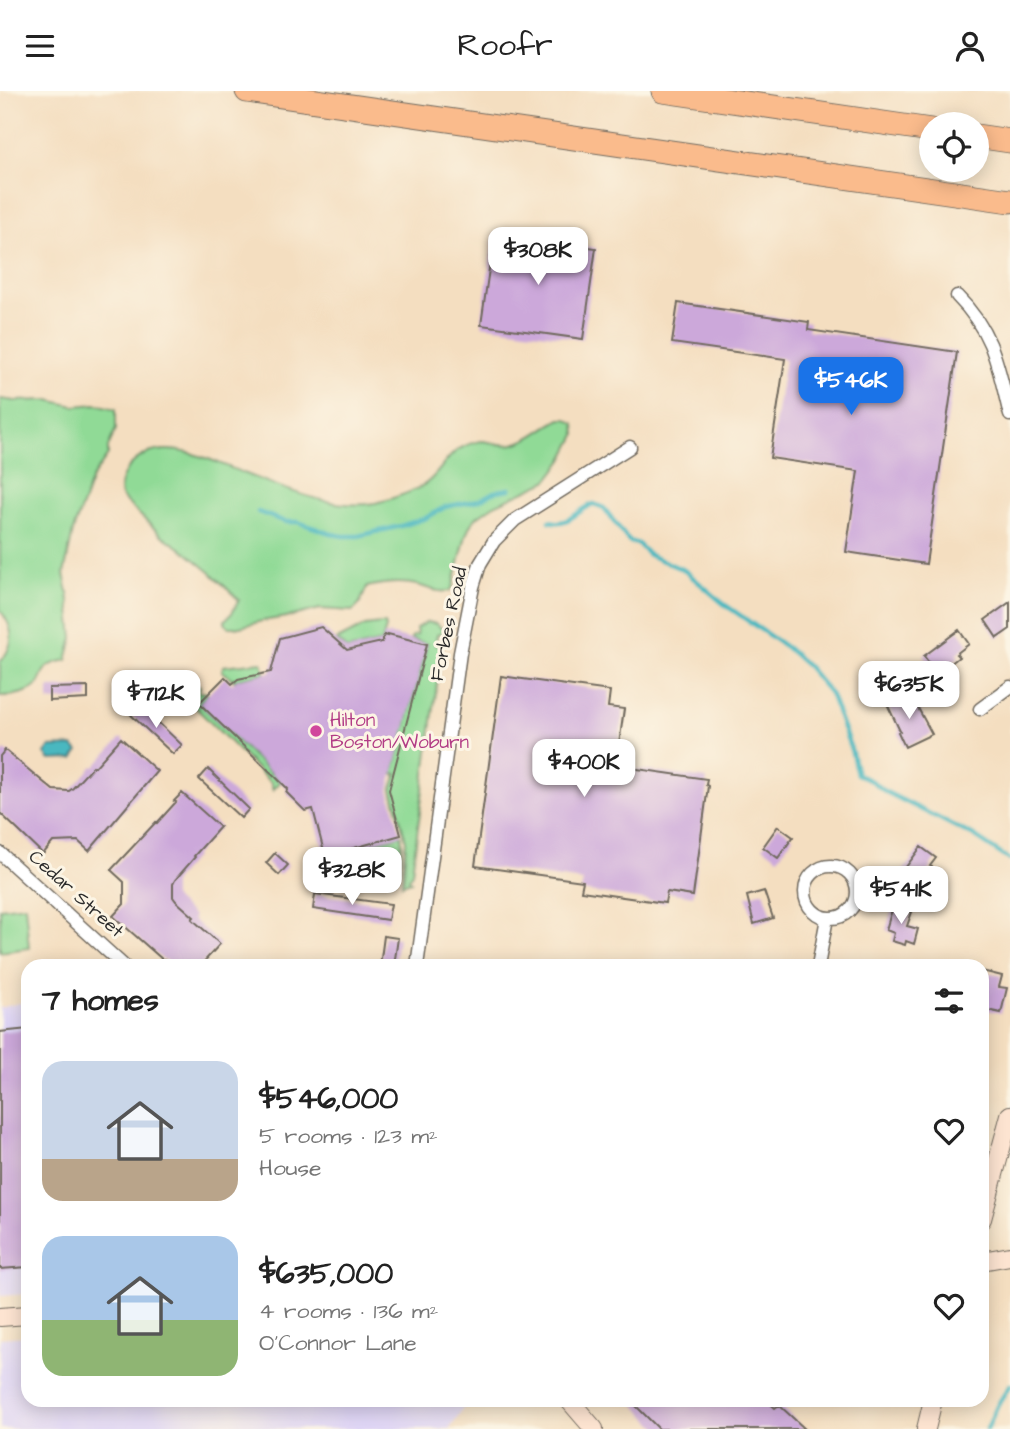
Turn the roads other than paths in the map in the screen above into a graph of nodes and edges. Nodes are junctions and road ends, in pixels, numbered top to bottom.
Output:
1 (247, 91) edge
2 (663, 91) edge
3 (919, 128) edge
4 (989, 138) edge
5 (1010, 141) edge
6 (1010, 201) edge
7 (957, 296) dead end
8 (1010, 415) edge
9 (631, 447) dead end
10 (1010, 687) edge
11 (980, 709) dead end
12 (0, 853) edge
13 (827, 918) junction
14 (116, 959) edge
15 (418, 959) edge
16 (819, 959) edge
17 (1010, 1115) edge
18 (989, 1193) edge
19 (1010, 1256) edge
20 (989, 1260) edge
21 (21, 1316) edge
22 (0, 1317) edge
23 (575, 1407) edge
24 (931, 1407) edge
25 (594, 1429) edge
26 (926, 1429) edge

1 - 6 highway
2 - 3 highway
4 - 5 highway
7 - 8 street
9 - 15 street, Forbes Road
10 - 11 street
12 - 14 street, Cedar Street
13 - 13 street
13 - 16 street
17 - 18 main road
19 - 20 main road
21 - 22 main road
23 - 25 main road
24 - 26 main road

